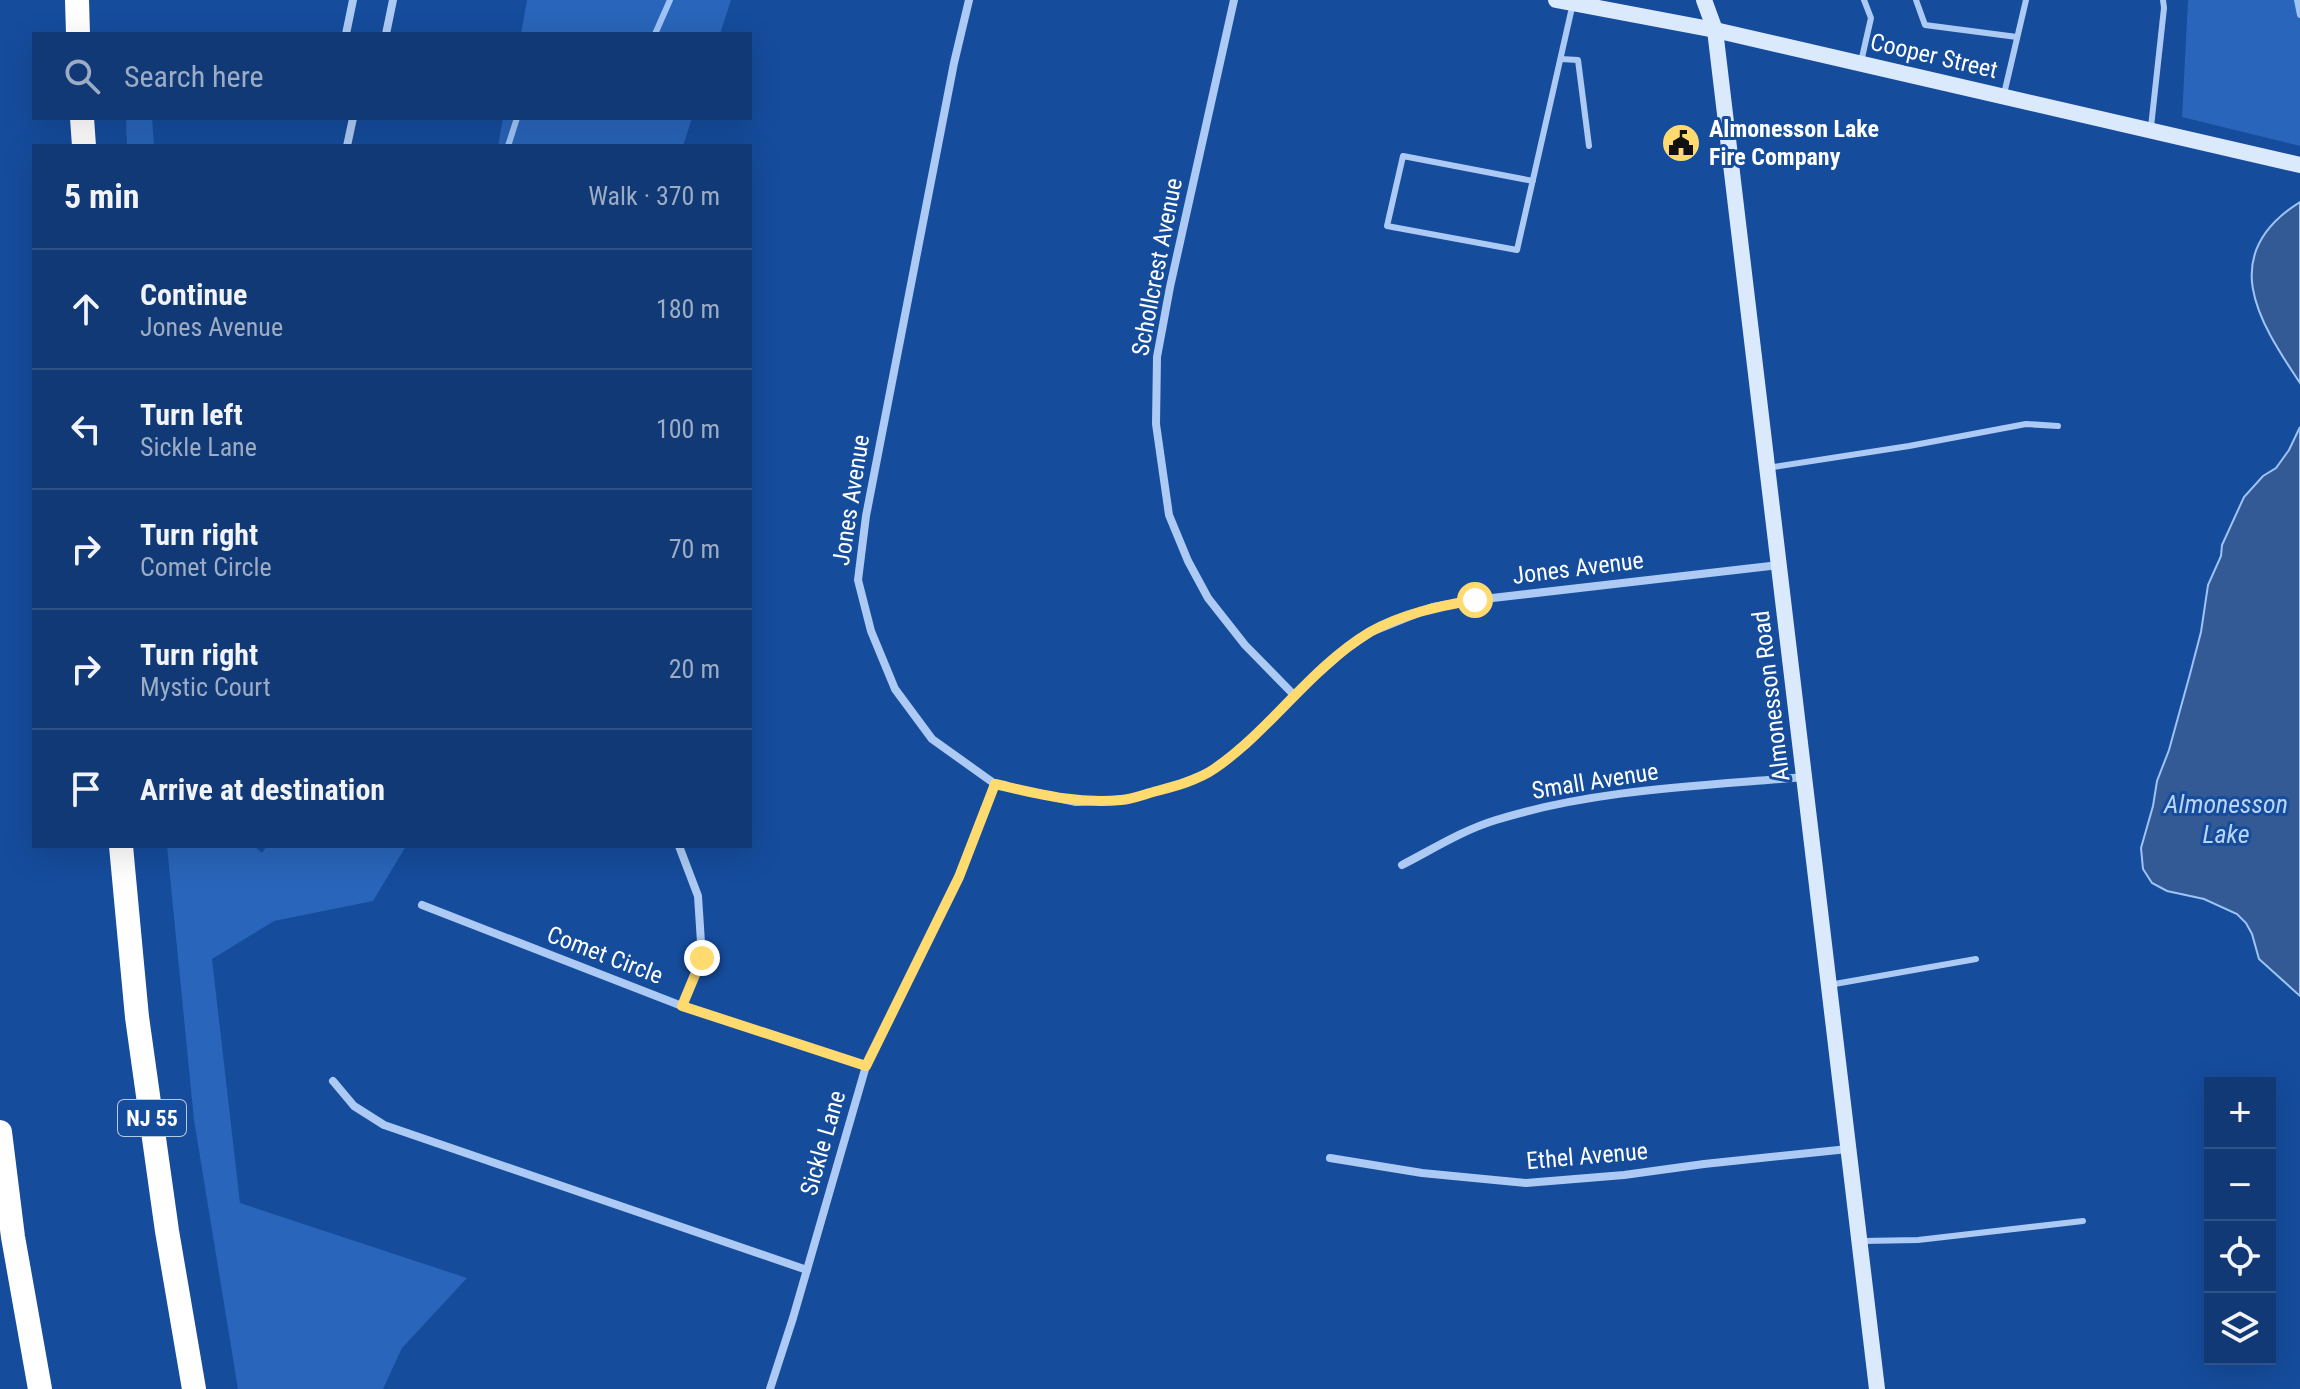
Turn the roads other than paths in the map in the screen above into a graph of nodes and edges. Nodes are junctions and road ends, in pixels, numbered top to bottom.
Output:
1 (77, 0) edge
2 (353, 0) edge
3 (393, 0) edge
4 (969, 0) edge
5 (1234, 0) edge
6 (1556, 0) edge
7 (1704, 0) edge
8 (1864, 0) edge
9 (1916, 0) edge
10 (2026, 0) edge
11 (2163, 0) edge
12 (1573, 3) junction
13 (1715, 30) junction
14 (78, 32) edge
15 (346, 32) edge
16 (386, 32) edge
17 (2017, 37) junction
18 (1561, 59) junction
19 (1861, 64) junction
20 (2003, 97) junction
21 (82, 120) edge
22 (353, 120) edge
23 (2150, 131) junction
24 (84, 144) edge
25 (347, 144) edge
26 (1589, 146) dead end
27 (2300, 165) edge
28 (1533, 181) junction
29 (2058, 426) dead end
30 (1767, 468) junction
31 (1779, 565) junction
32 (1294, 695) junction
33 (1805, 776) junction
34 (995, 784) junction
35 (121, 848) edge
36 (680, 848) edge
37 (1402, 865) dead end
38 (422, 905) dead end
39 (1976, 959) dead end
40 (1829, 985) junction
41 (682, 1006) junction
42 (866, 1066) junction
43 (333, 1081) dead end
44 (0, 1132) edge
45 (1849, 1149) junction
46 (1330, 1158) dead end
47 (2083, 1221) dead end
48 (1859, 1241) junction
49 (807, 1270) junction
50 (40, 1389) edge
51 (194, 1389) edge
52 (770, 1389) edge
53 (1877, 1389) edge

1 - 14 highway
2 - 15 street
3 - 16 street
4 - 34 street, Jones Avenue
5 - 32 street, Schollcrest Avenue
6 - 12 street, Cooper Street
7 - 13 street, Almonesson Road
8 - 19 lane
9 - 17 lane
10 - 17 lane
11 - 23 lane
12 - 13 street, Cooper Street
12 - 18 lane
13 - 19 street, Cooper Street
13 - 30 street, Almonesson Road
17 - 20 lane
18 - 26 lane
18 - 28 lane
19 - 20 street, Cooper Street
20 - 23 street, Cooper Street
21 - 24 highway
22 - 25 street
23 - 27 street, Cooper Street
28 - 28 lane
29 - 30 lane
30 - 31 street, Almonesson Road
31 - 32 street, Jones Avenue
31 - 33 street, Almonesson Road
32 - 34 street, Jones Avenue
33 - 37 street, Small Avenue
33 - 40 street, Almonesson Road
34 - 42 street, Sickle Lane
35 - 51 highway, NJ 55
36 - 41 street
38 - 41 street, Comet Circle
39 - 40 lane
40 - 45 street, Almonesson Road
41 - 42 street, Comet Circle
42 - 49 street, Sickle Lane
43 - 49 street
44 - 50 highway
45 - 46 street, Ethel Avenue
45 - 48 street, Almonesson Road
47 - 48 lane
48 - 53 street, Almonesson Road
49 - 52 street, Sickle Lane

